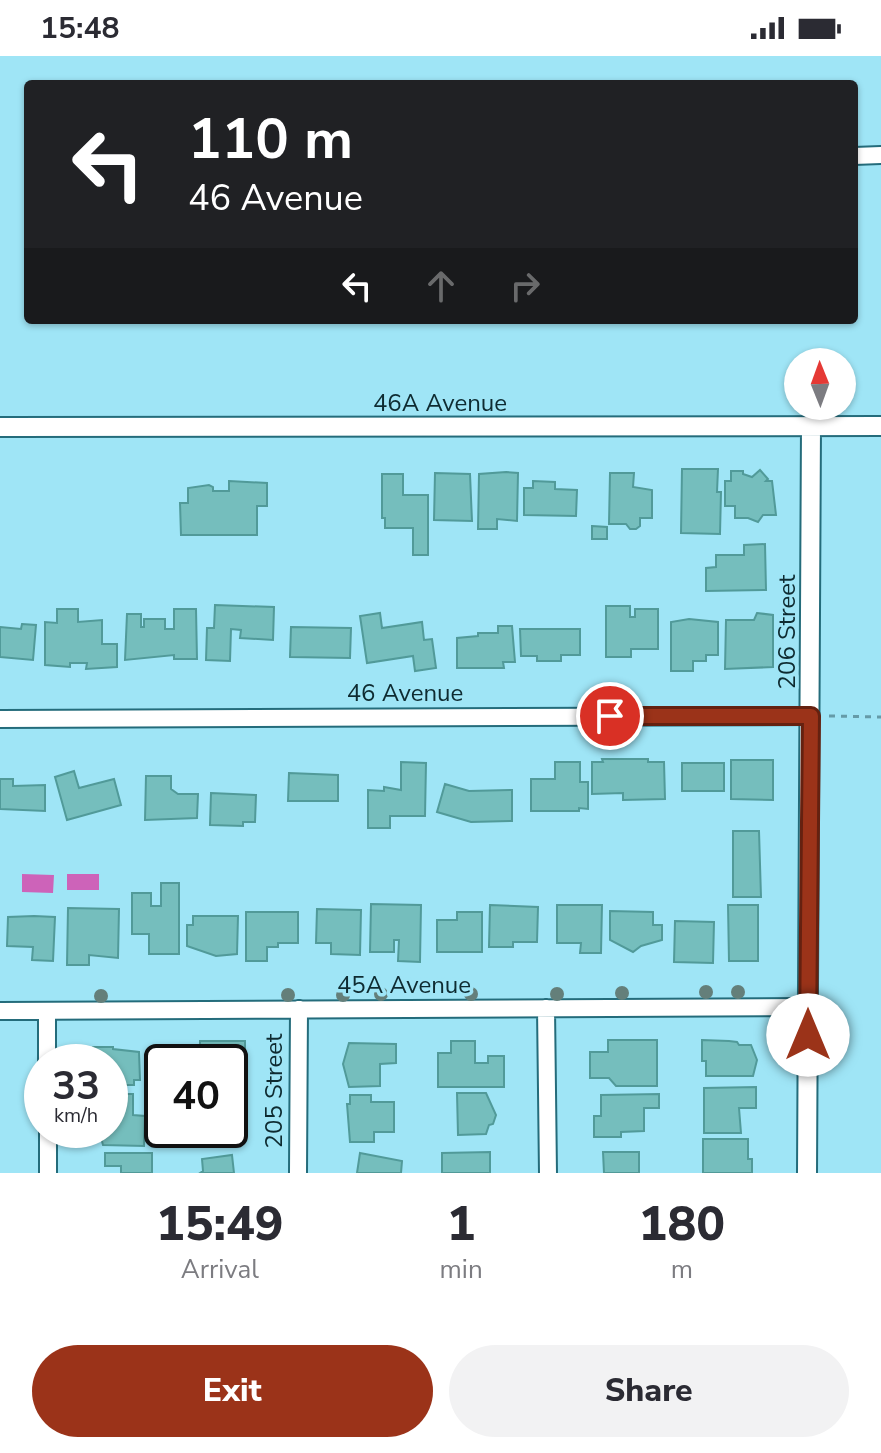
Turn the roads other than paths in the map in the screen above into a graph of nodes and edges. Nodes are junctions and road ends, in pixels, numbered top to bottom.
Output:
1 (881, 155) edge
2 (858, 156) edge
3 (811, 426) junction
4 (881, 426) edge
5 (0, 427) edge
6 (811, 716) junction
7 (0, 719) edge
8 (808, 1007) junction
9 (546, 1008) junction
10 (299, 1009) junction
11 (0, 1011) edge
12 (47, 1011) junction
13 (47, 1044) edge
14 (48, 1148) edge
15 (48, 1173) edge
16 (298, 1173) edge
17 (548, 1173) edge
18 (807, 1173) edge

1 - 2 street
3 - 4 street, 46A Avenue
3 - 5 street, 46A Avenue
3 - 6 street, 206 Street
6 - 7 street, 46 Avenue
6 - 8 street, 206 Street
8 - 9 street, 45A Avenue
8 - 18 street, 206 Street
9 - 10 street, 45A Avenue
9 - 17 street
10 - 12 street, 45A Avenue
10 - 16 street, 205 Street
11 - 12 street, 45A Avenue
12 - 13 street
14 - 15 street

